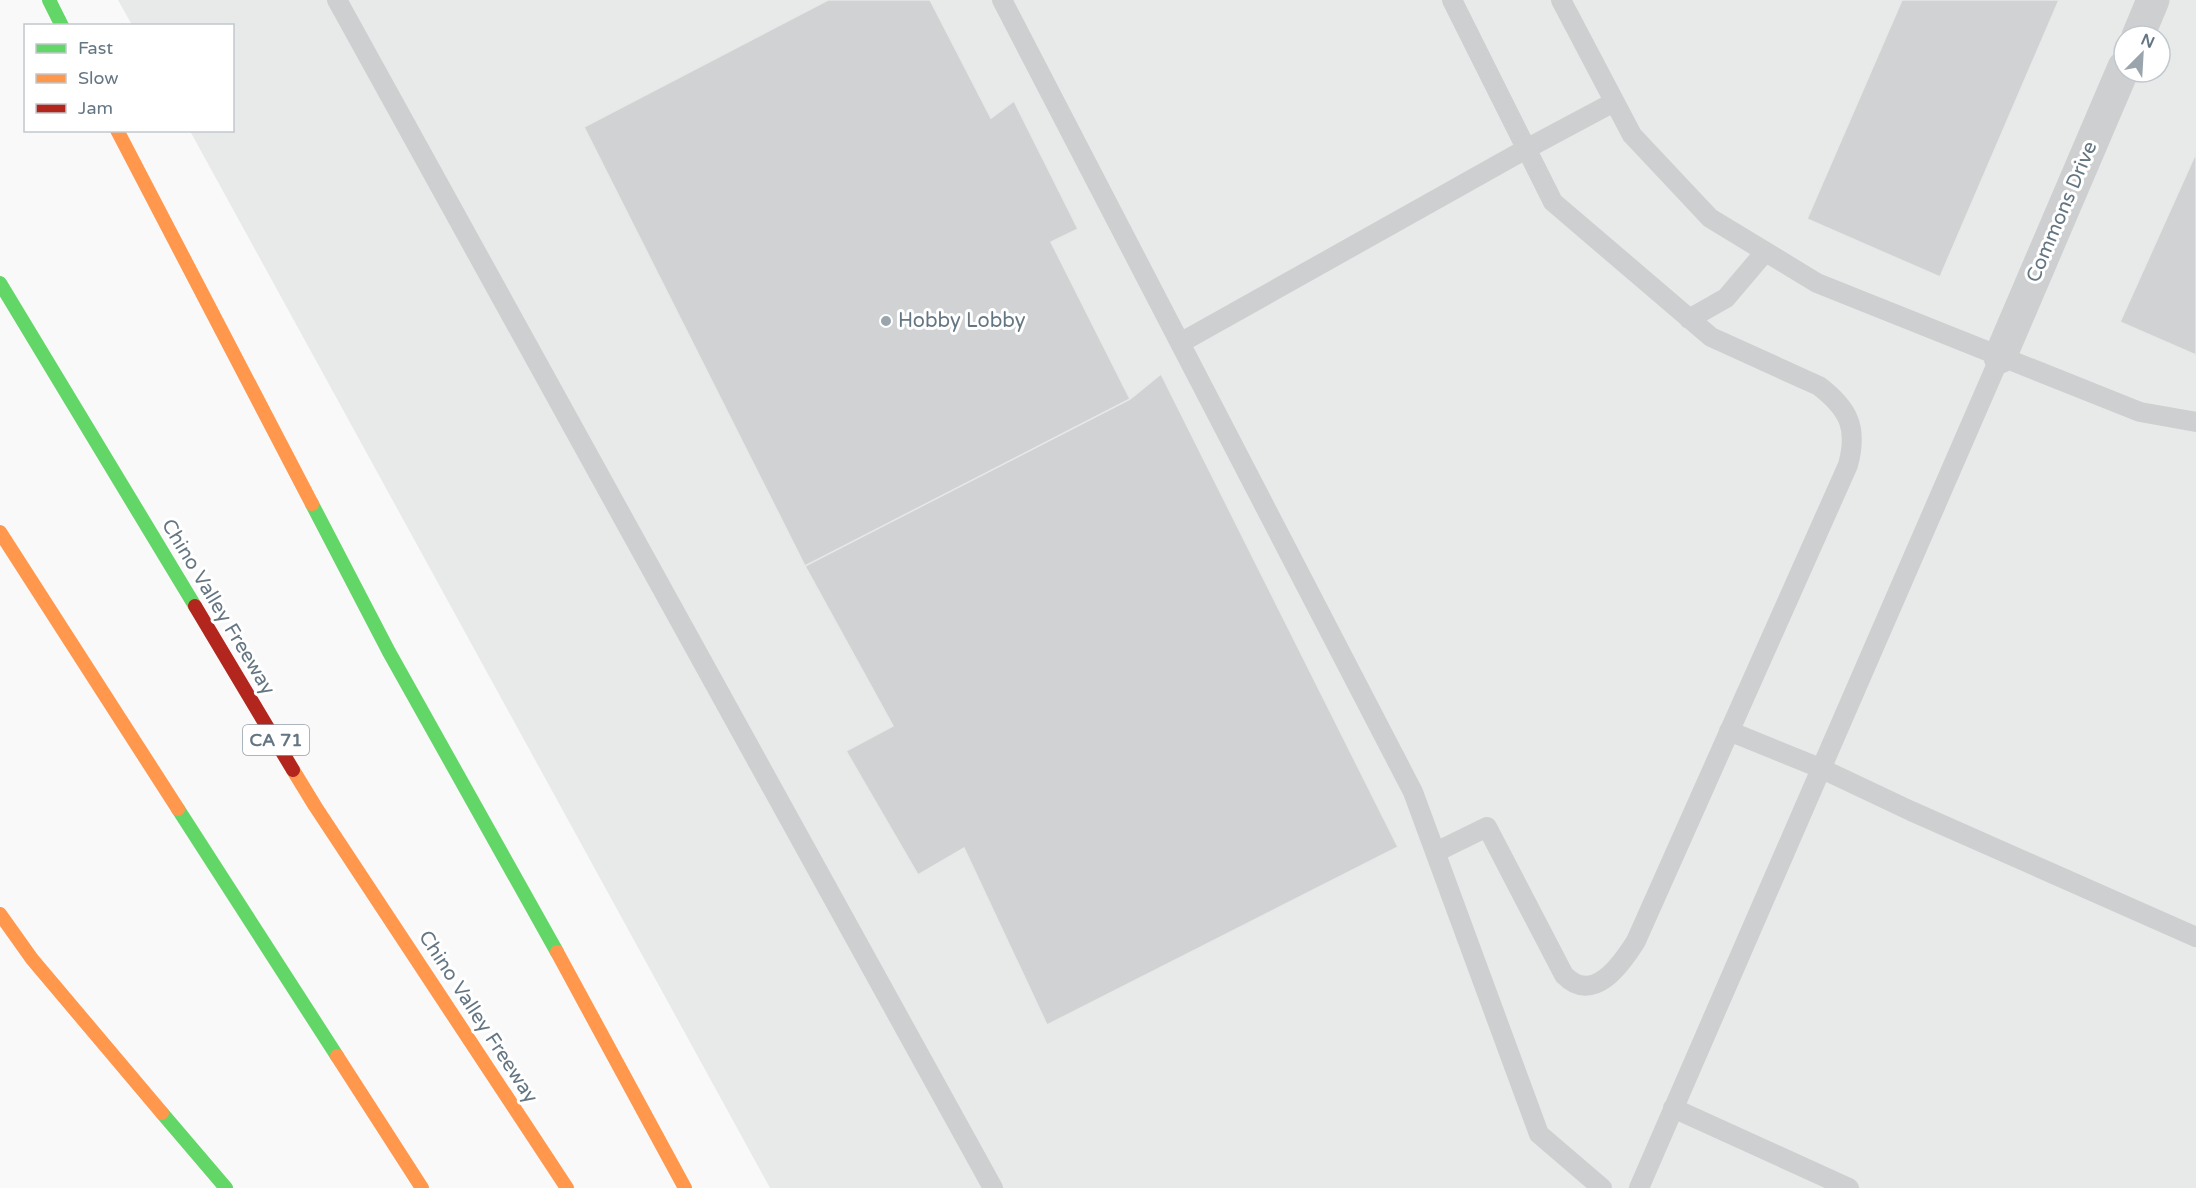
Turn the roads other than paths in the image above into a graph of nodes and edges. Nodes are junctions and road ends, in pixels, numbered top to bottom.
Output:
1 (49, 0) edge
2 (337, 0) edge
3 (1002, 0) edge
4 (1452, 0) edge
5 (1561, 0) edge
6 (2153, 0) edge
7 (61, 24) edge
8 (2143, 24) edge
9 (2117, 84) edge
10 (1614, 102) junction
11 (118, 132) edge
12 (1526, 149) junction
13 (1765, 252) junction
14 (0, 283) edge
15 (1689, 319) junction
16 (1180, 344) junction
17 (2000, 357) junction
18 (2196, 422) edge
19 (0, 532) edge
20 (1729, 731) junction
21 (1820, 768) junction
22 (1436, 852) junction
23 (0, 914) edge
24 (2196, 937) edge
25 (1673, 1108) junction
26 (226, 1188) edge
27 (422, 1188) edge
28 (567, 1188) edge
29 (685, 1188) edge
30 (993, 1188) edge
31 (1602, 1188) edge
32 (1639, 1188) edge
33 (1849, 1188) edge

1 - 7 highway
2 - 30 lane
3 - 16 lane
4 - 12 lane
5 - 10 lane
6 - 8 street
9 - 17 street, Commons Drive
10 - 12 lane
10 - 13 lane
11 - 29 highway
12 - 15 lane
12 - 16 lane
13 - 15 lane
13 - 17 lane
14 - 28 highway, Chino Valley Freeway / CA 71
15 - 20 lane
16 - 22 lane
17 - 18 lane
17 - 21 lane
19 - 27 highway
20 - 21 lane
20 - 22 lane
21 - 24 lane
21 - 25 lane
22 - 31 lane
23 - 26 highway
25 - 32 lane
25 - 33 lane

